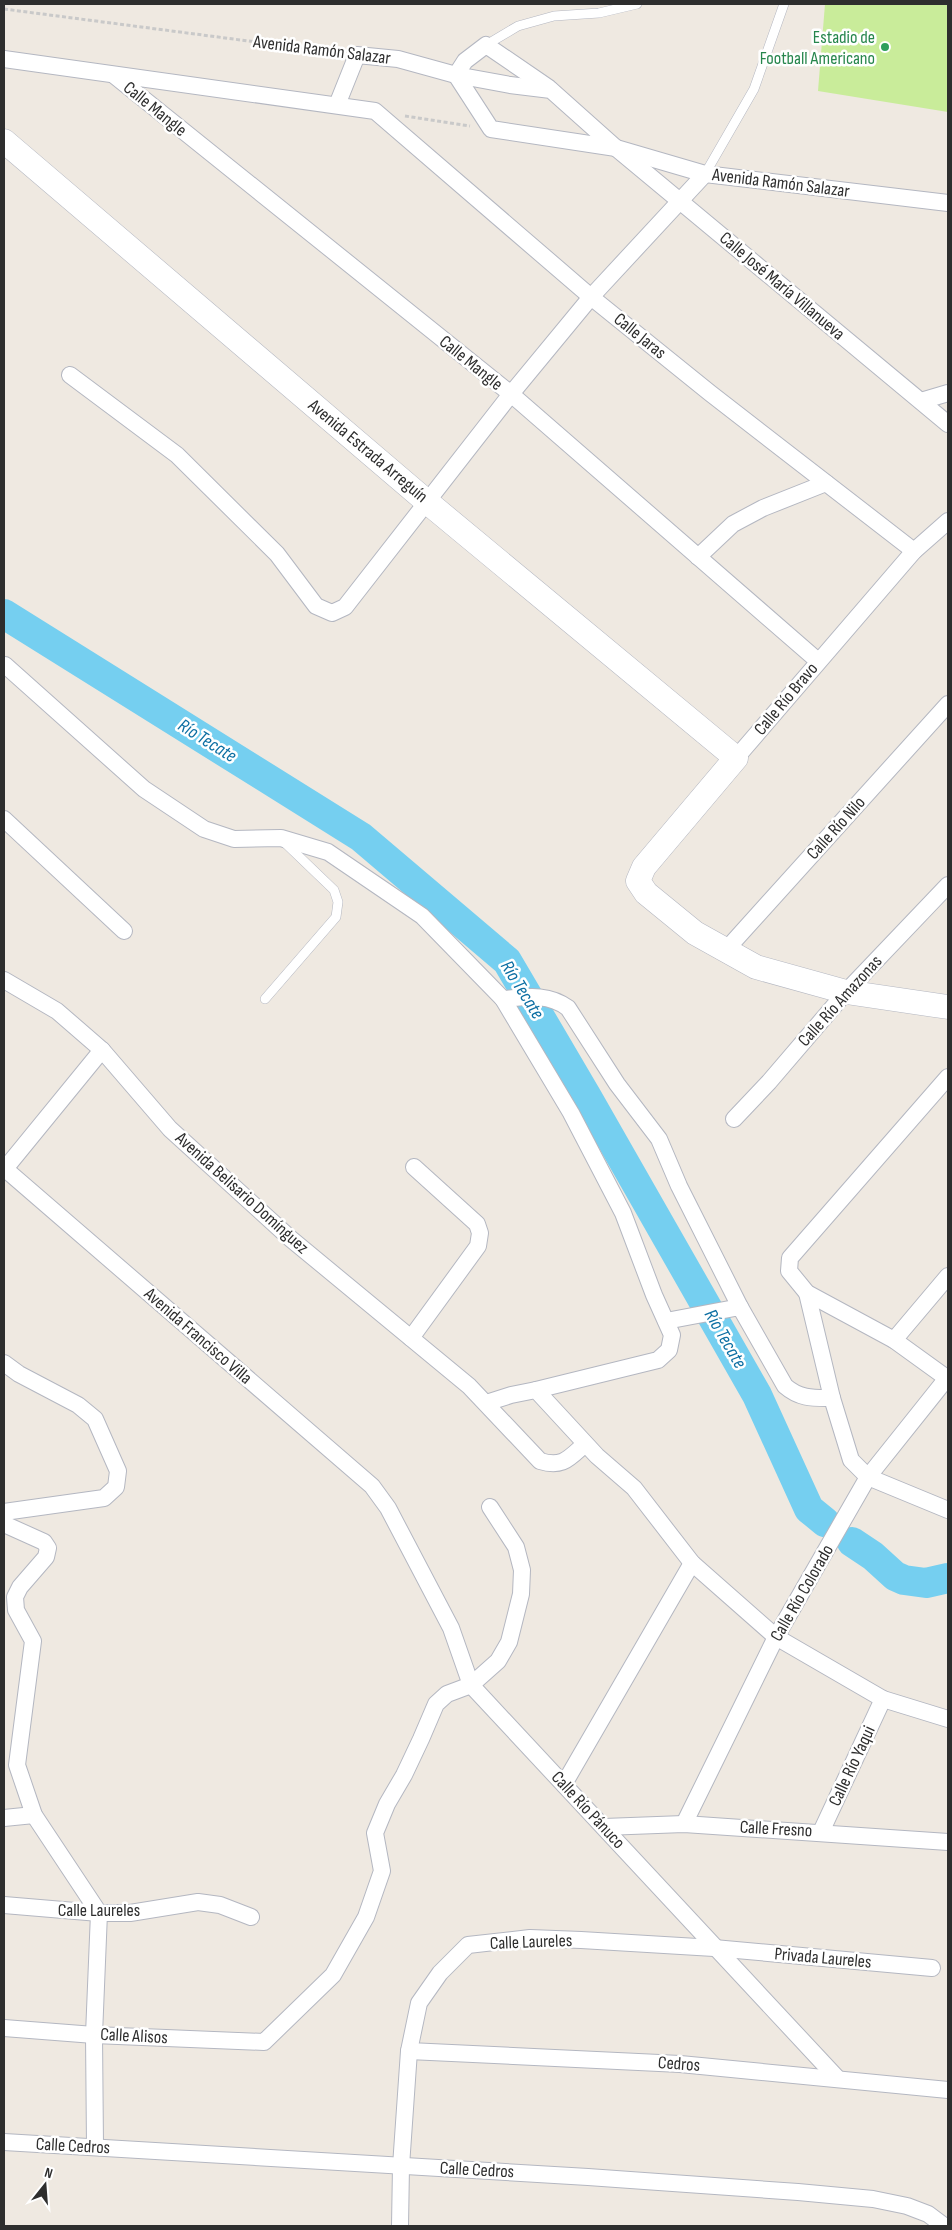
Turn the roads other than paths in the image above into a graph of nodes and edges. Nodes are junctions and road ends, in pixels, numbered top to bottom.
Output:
1 (638, 4) edge
2 (784, 4) edge
3 (486, 45) junction
4 (4, 59) edge
5 (456, 75) junction
6 (114, 76) junction
7 (551, 90) junction
8 (337, 105) junction
9 (4, 141) edge
10 (616, 148) junction
11 (705, 174) junction
12 (681, 202) junction
13 (948, 203) edge
14 (591, 297) junction
15 (70, 375) dead end
16 (511, 394) junction
17 (948, 394) edge
18 (921, 401) junction
19 (948, 424) edge
20 (826, 483) junction
21 (426, 501) junction
22 (948, 521) edge
23 (914, 551) junction
24 (698, 557) junction
25 (818, 661) junction
26 (5, 665) edge
27 (948, 704) edge
28 (736, 758) junction
29 (4, 818) edge
30 (280, 838) junction
31 (948, 885) edge
32 (124, 931) dead end
33 (724, 951) junction
34 (4, 980) edge
35 (846, 992) junction
36 (265, 999) dead end
37 (503, 999) junction
38 (948, 1007) edge
39 (102, 1050) junction
40 (948, 1077) edge
41 (734, 1119) dead end
42 (414, 1167) dead end
43 (4, 1169) edge
44 (948, 1276) edge
45 (807, 1293) junction
46 (740, 1307) junction
47 (666, 1321) junction
48 (411, 1338) junction
49 (894, 1340) junction
50 (4, 1363) edge
51 (948, 1378) edge
52 (536, 1390) junction
53 (832, 1398) junction
54 (486, 1403) junction
55 (586, 1444) junction
56 (868, 1477) junction
57 (490, 1507) dead end
58 (388, 1508) joint
59 (948, 1510) edge
60 (4, 1512) edge
61 (4, 1524) edge
62 (692, 1563) junction
63 (776, 1637) junction
64 (471, 1685) junction
65 (883, 1699) junction
66 (948, 1719) edge
67 (564, 1784) junction
68 (34, 1815) junction
69 (4, 1818) edge
70 (684, 1824) junction
71 (604, 1827) junction
72 (821, 1832) junction
73 (948, 1842) edge
74 (4, 1905) edge
75 (99, 1914) junction
76 (251, 1917) dead end
77 (714, 1948) junction
78 (932, 1968) dead end
79 (4, 2028) edge
80 (94, 2034) junction
81 (408, 2051) junction
82 (838, 2079) junction
83 (948, 2090) edge
84 (4, 2142) edge
85 (95, 2146) junction
86 (401, 2166) junction
87 (400, 2226) edge
88 (944, 2226) edge

1 - 3 lane
2 - 11 lane
3 - 5 street
3 - 7 street
4 - 6 street
5 - 7 street, Avenida Ramón Salazar
5 - 8 street, Avenida Ramón Salazar
5 - 10 street, Avenida Ramón Salazar
6 - 8 street
6 - 16 street, Calle Mangle
7 - 10 street, Avenida Ramón Salazar
8 - 14 street, Calle Jaras
9 - 21 street, Avenida Estrada Arreguín
10 - 11 street, Avenida Ramón Salazar
10 - 12 street, Calle José María Villanueva
11 - 12 street
11 - 13 street, Avenida Ramón Salazar
12 - 14 street
12 - 18 street, Calle José María Villanueva
14 - 16 street
14 - 20 street, Calle Jaras
15 - 21 street
16 - 21 street
16 - 24 street, Calle Mangle
17 - 18 street
18 - 19 street, Calle José María Villanueva
20 - 23 street, Calle Jaras
20 - 24 street
21 - 28 street, Avenida Estrada Arreguín
22 - 23 street, Calle Río Bravo
23 - 25 street, Calle Río Bravo
24 - 25 street, Calle Mangle
25 - 28 street, Calle Río Bravo
26 - 30 street
27 - 33 street, Calle Río Nilo
28 - 33 street, Calle Río Bravo
29 - 32 street
30 - 36 lane
30 - 37 street
31 - 35 street, Calle Río Amazonas
33 - 35 street
34 - 39 street, Avenida Belisario Domínguez
35 - 38 street
35 - 41 street, Calle Río Amazonas
37 - 46 street
37 - 47 street
39 - 43 street
39 - 48 street, Avenida Belisario Domínguez
40 - 45 street
42 - 48 street
43 - 58 street, Avenida Francisco Villa
44 - 49 street
45 - 49 street
45 - 53 street
46 - 47 street
46 - 53 street
47 - 52 street
48 - 54 street, Avenida Belisario Domínguez
49 - 51 street
50 - 60 street
51 - 56 street, Calle Río Colorado
52 - 54 street
52 - 55 street
53 - 56 street
54 - 55 street, Avenida Belisario Domínguez
55 - 62 street
56 - 59 street
56 - 63 street, Calle Río Colorado
57 - 64 street
58 - 64 street, Calle Río Pánuco
61 - 68 street
62 - 63 street
62 - 67 street
63 - 65 street
63 - 70 street, Calle Río Colorado
64 - 67 street, Calle Río Pánuco
64 - 80 street, Calle Alisos
65 - 66 street
65 - 72 street, Calle Río Yaqui
67 - 71 street, Calle Río Pánuco
68 - 69 street
68 - 75 street
70 - 71 street, Calle Fresno
70 - 72 street, Calle Fresno
71 - 77 street, Calle Río Pánuco
72 - 73 street, Calle Fresno
74 - 75 street, Calle Laureles
75 - 76 street, Calle Laureles
75 - 80 street
77 - 78 street, Privada Laureles
77 - 81 street, Calle Laureles
77 - 82 street, Calle Río Pánuco
79 - 80 street, Calle Alisos
80 - 85 street
81 - 82 street, Cedros
81 - 86 street, Calle Laureles
82 - 83 street, Cedros
84 - 85 street, Calle Cedros
85 - 86 street, Calle Cedros
86 - 87 street, Calle Laureles
86 - 88 street, Calle Cedros

